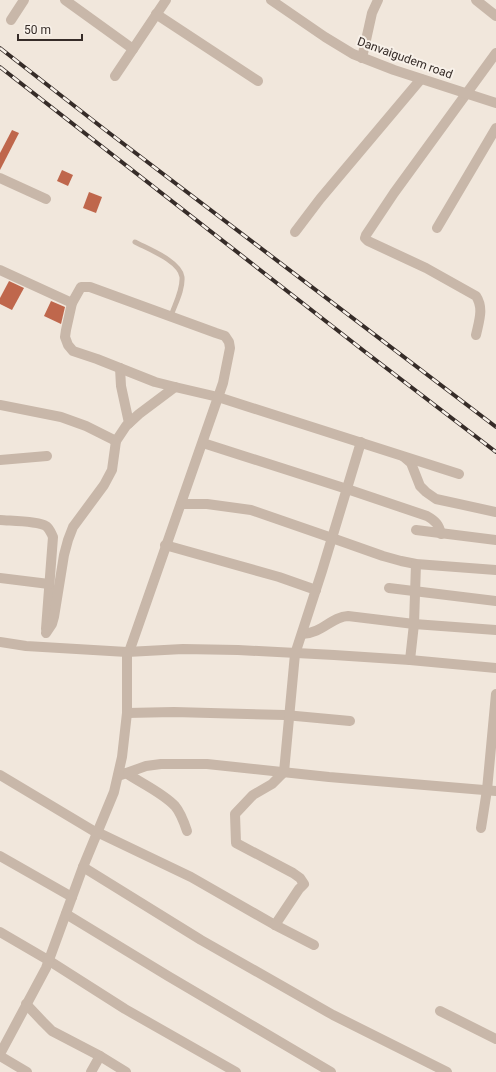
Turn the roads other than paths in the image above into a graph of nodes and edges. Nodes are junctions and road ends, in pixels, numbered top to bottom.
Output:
1 (24, 0) edge
2 (65, 0) edge
3 (166, 0) edge
4 (271, 0) edge
5 (378, 0) edge
6 (476, 0) edge
7 (156, 14) junction
8 (496, 16) edge
9 (11, 20) dead end
10 (133, 49) junction
11 (496, 53) edge
12 (362, 58) junction
13 (115, 76) dead end
14 (421, 79) junction
15 (258, 81) dead end
16 (466, 93) junction
17 (496, 103) edge
18 (496, 128) edge
19 (0, 178) edge
20 (46, 199) dead end
21 (436, 228) dead end
22 (295, 232) dead end
23 (135, 242) dead end
24 (0, 270) edge
25 (72, 303) junction
26 (171, 316) junction
27 (476, 335) dead end
28 (120, 368) junction
29 (175, 387) junction
30 (218, 397) junction
31 (0, 405) edge
32 (129, 423) junction
33 (116, 441) junction
34 (361, 442) junction
35 (203, 443) junction
36 (402, 455) junction
37 (47, 456) dead end
38 (0, 460) edge
39 (459, 474) dead end
40 (347, 489) junction
41 (181, 504) junction
42 (496, 512) edge
43 (0, 520) edge
44 (416, 530) dead end
45 (441, 534) junction
46 (332, 538) junction
47 (496, 540) edge
48 (165, 545) junction
49 (416, 564) junction
50 (496, 570) edge
51 (0, 578) edge
52 (50, 584) junction
53 (389, 588) dead end
54 (316, 590) junction
55 (414, 591) junction
56 (496, 601) edge
57 (414, 624) junction
58 (496, 630) edge
59 (46, 633) junction
60 (302, 634) junction
61 (0, 642) edge
62 (44, 647) junction
63 (128, 652) junction
64 (295, 654) junction
65 (410, 660) junction
66 (496, 668) edge
67 (496, 694) edge
68 (127, 713) junction
69 (289, 715) junction
70 (350, 721) dead end
71 (284, 772) junction
72 (0, 775) edge
73 (122, 775) junction
74 (492, 790) edge
75 (481, 828) dead end
76 (187, 831) dead end
77 (97, 833) junction
78 (0, 856) edge
79 (83, 867) junction
80 (72, 897) junction
81 (66, 914) junction
82 (275, 926) junction
83 (0, 932) edge
84 (314, 946) dead end
85 (48, 960) junction
86 (26, 1004) junction
87 (440, 1010) dead end
88 (496, 1039) edge
89 (0, 1055) edge
90 (100, 1056) junction
91 (27, 1072) edge
92 (91, 1072) edge
93 (126, 1072) edge
94 (236, 1072) edge
95 (331, 1072) edge
96 (447, 1072) edge

1 - 9 street
2 - 10 street
3 - 7 street
4 - 12 street, Danvaigudem road
5 - 12 street
6 - 8 street
7 - 10 street
7 - 15 street
10 - 13 street
11 - 16 street
12 - 14 street, Danvaigudem road
14 - 16 street, Danvaigudem road
14 - 22 street
16 - 17 street, Danvaigudem road
16 - 27 street
18 - 21 street
19 - 20 street
23 - 26 lane
24 - 25 street
25 - 26 street
25 - 28 street
26 - 30 street
28 - 29 street
28 - 32 street
29 - 30 street
29 - 32 street
30 - 34 street
30 - 35 street
31 - 33 street
32 - 33 street
33 - 59 street
34 - 36 street
34 - 40 street
35 - 40 street
35 - 41 street
36 - 39 street
36 - 42 street
37 - 38 street
40 - 45 street
40 - 46 street
41 - 46 street
41 - 48 street
43 - 52 street
44 - 45 street
45 - 47 street
46 - 49 street
46 - 54 street
48 - 54 street
48 - 63 street
49 - 50 street
49 - 55 street
51 - 52 street
52 - 59 street
53 - 55 street
54 - 60 street
55 - 56 street
55 - 57 street
57 - 58 street
57 - 60 street
57 - 65 street
59 - 62 street
60 - 64 street
61 - 62 street
62 - 63 street
63 - 64 street
63 - 68 street
64 - 65 street
64 - 69 street
65 - 66 street
67 - 74 street
68 - 69 street
68 - 73 street
69 - 70 street
69 - 71 street
71 - 73 street
71 - 74 street
71 - 82 street
72 - 77 street
73 - 76 street
73 - 77 street
74 - 75 street
77 - 79 street
77 - 82 street
78 - 80 street
79 - 80 street
79 - 96 street
80 - 81 street
81 - 85 street
81 - 95 street
82 - 84 street
83 - 85 street
85 - 86 street
85 - 94 street
86 - 89 street
86 - 90 street
87 - 88 street
89 - 91 street
90 - 92 street
90 - 93 street

